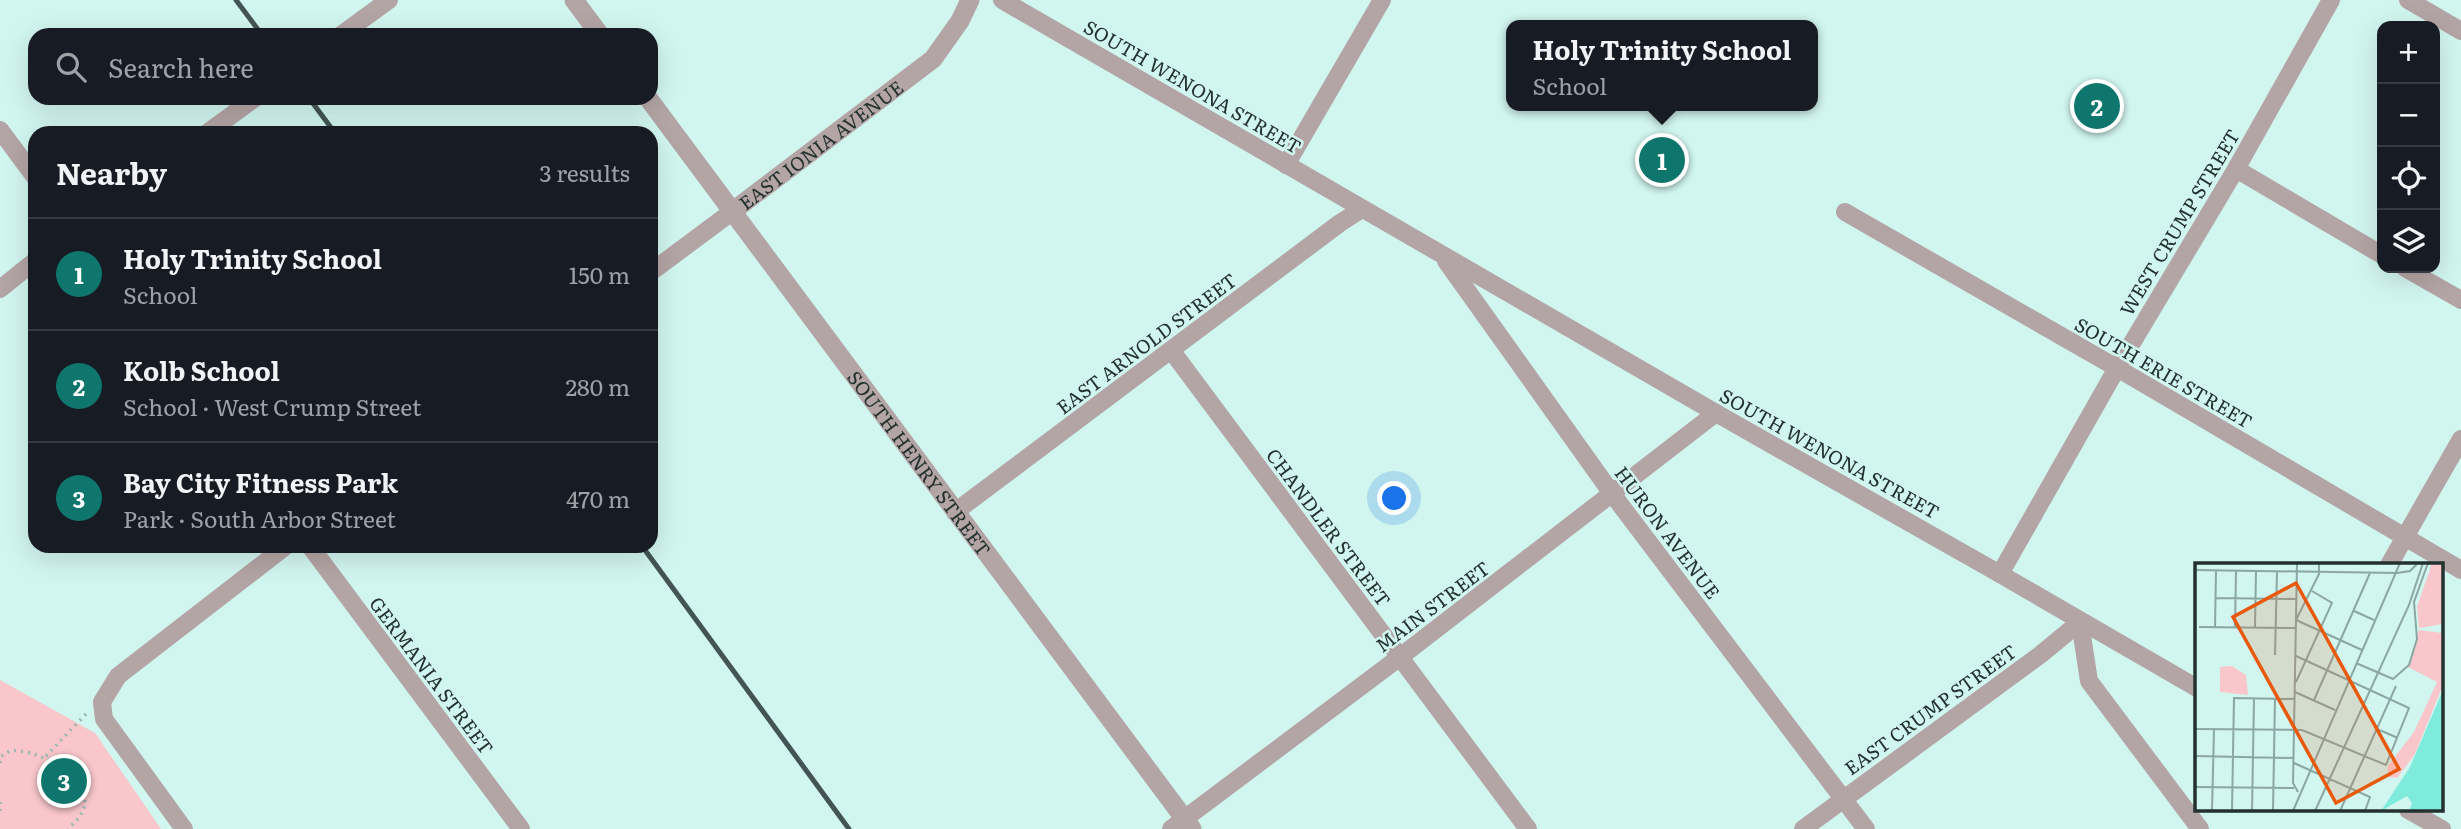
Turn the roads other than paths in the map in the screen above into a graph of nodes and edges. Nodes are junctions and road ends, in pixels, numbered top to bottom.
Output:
1 (389, 0) edge
2 (574, 0) edge
3 (970, 0) edge
4 (1002, 0) edge
5 (1382, 0) edge
6 (2330, 0) edge
7 (2408, 0) edge
8 (351, 28) edge
9 (595, 28) edge
10 (2461, 31) edge
11 (245, 105) edge
12 (653, 105) edge
13 (217, 126) edge
14 (0, 130) edge
15 (1286, 164) junction
16 (28, 168) edge
17 (2236, 169) junction
18 (1362, 209) junction
19 (733, 211) junction
20 (1844, 212) dead end
21 (2377, 252) edge
22 (1442, 255) junction
23 (28, 267) edge
24 (658, 267) edge
25 (2414, 273) edge
26 (0, 289) edge
27 (2461, 300) edge
28 (1171, 350) junction
29 (2117, 368) junction
30 (1716, 413) junction
31 (2461, 439) edge
32 (1613, 495) junction
33 (955, 512) junction
34 (2404, 537) junction
35 (277, 553) edge
36 (315, 553) edge
37 (2390, 563) edge
38 (2461, 570) edge
39 (2000, 574) junction
40 (2080, 622) junction
41 (1400, 657) junction
42 (2195, 687) edge
43 (1844, 799) junction
44 (2412, 812) edge
45 (1182, 826) edge
46 (184, 829) edge
47 (521, 829) edge
48 (1528, 829) edge
49 (1803, 829) edge
50 (1867, 829) edge
51 (2200, 829) edge
52 (2442, 829) edge

1 - 8 street
2 - 9 street
3 - 19 street, EAST IONIA AVENUE
4 - 15 street, SOUTH WENONA STREET
5 - 15 street
6 - 17 street, WEST CRUMP STREET
7 - 10 street
11 - 13 street
12 - 19 street, SOUTH HENRY STREET
14 - 16 street
15 - 18 street, SOUTH WENONA STREET
17 - 21 street
17 - 29 street, WEST CRUMP STREET
18 - 22 street, SOUTH WENONA STREET
18 - 28 street, EAST ARNOLD STREET
19 - 24 street, EAST IONIA AVENUE
19 - 33 street, SOUTH HENRY STREET
20 - 29 street, SOUTH ERIE STREET
22 - 30 street, SOUTH WENONA STREET
22 - 32 street, HURON AVENUE
23 - 26 street
25 - 27 street
28 - 33 street, EAST ARNOLD STREET
28 - 41 street, CHANDLER STREET
29 - 34 street, SOUTH ERIE STREET
29 - 39 street, WEST CRUMP STREET
30 - 32 street, MAIN STREET
30 - 39 street, SOUTH WENONA STREET
31 - 34 street
32 - 41 street, MAIN STREET
32 - 43 street, HURON AVENUE
33 - 45 street, SOUTH HENRY STREET
34 - 37 street
34 - 38 street, SOUTH ERIE STREET
35 - 46 street
36 - 47 street, GERMANIA STREET
39 - 40 street, SOUTH WENONA STREET
40 - 42 street, SOUTH WENONA STREET
40 - 43 street, EAST CRUMP STREET
40 - 51 street
41 - 45 street, MAIN STREET
41 - 48 street, CHANDLER STREET
43 - 49 street, EAST CRUMP STREET
43 - 50 street, HURON AVENUE
44 - 52 street

